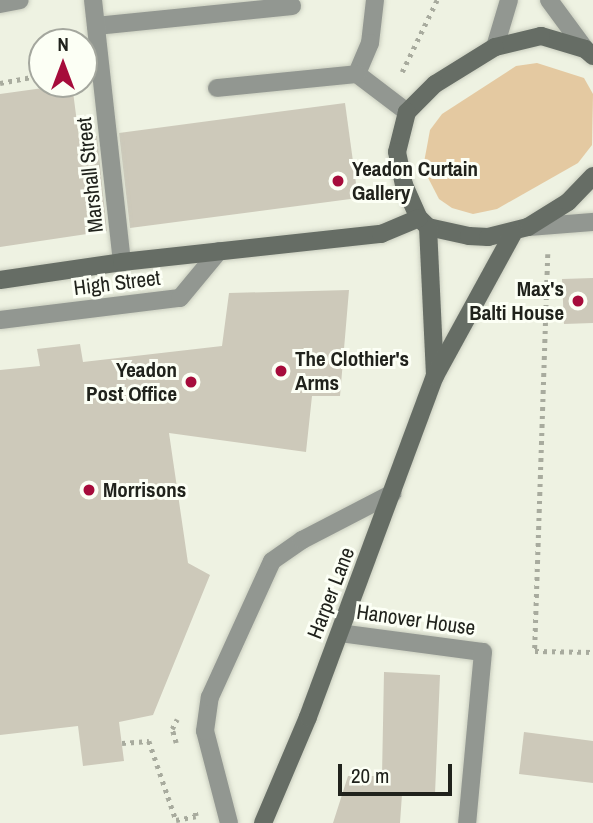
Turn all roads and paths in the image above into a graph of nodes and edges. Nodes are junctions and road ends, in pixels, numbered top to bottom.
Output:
1 (20, 0) edge
2 (93, 0) edge
3 (375, 0) edge
4 (437, 0) edge
5 (509, 0) edge
6 (549, 0) edge
7 (0, 4) edge
8 (292, 6) dead end
9 (96, 26) junction
10 (495, 47) junction
11 (589, 52) edge
12 (357, 74) junction
13 (28, 78) edge
14 (0, 83) edge
15 (217, 88) dead end
16 (389, 99) junction
17 (407, 112) junction
18 (593, 176) edge
19 (593, 198) edge
20 (568, 201) junction
21 (423, 222) junction
22 (593, 222) edge
23 (549, 225) junction
24 (521, 229) junction
25 (219, 250) junction
26 (122, 262) junction
27 (0, 280) edge
28 (0, 320) edge
29 (435, 376) junction
30 (393, 493) junction
31 (340, 633) junction
32 (593, 652) edge
33 (229, 823) edge
34 (262, 823) edge
35 (467, 823) edge

1 - 7 street
2 - 9 street, Marshall Street
3 - 12 street
4 - 16 path
5 - 10 street
6 - 11 street
8 - 9 street
9 - 26 street, Marshall Street
10 - 11 street
10 - 17 street
12 - 15 street
12 - 16 street
13 - 14 path
16 - 17 street
17 - 21 street
18 - 20 street
19 - 20 street
20 - 24 street
21 - 24 street
21 - 25 street, High Street
21 - 29 street, Harper Lane
22 - 23 street
23 - 24 street
23 - 32 path
24 - 29 street, Harper Lane
25 - 26 street, High Street
25 - 28 street, High Street
26 - 27 street, High Street
29 - 30 street, Harper Lane
30 - 31 street, Harper Lane
30 - 33 street
31 - 34 street, Harper Lane
31 - 35 street, Hanover House

